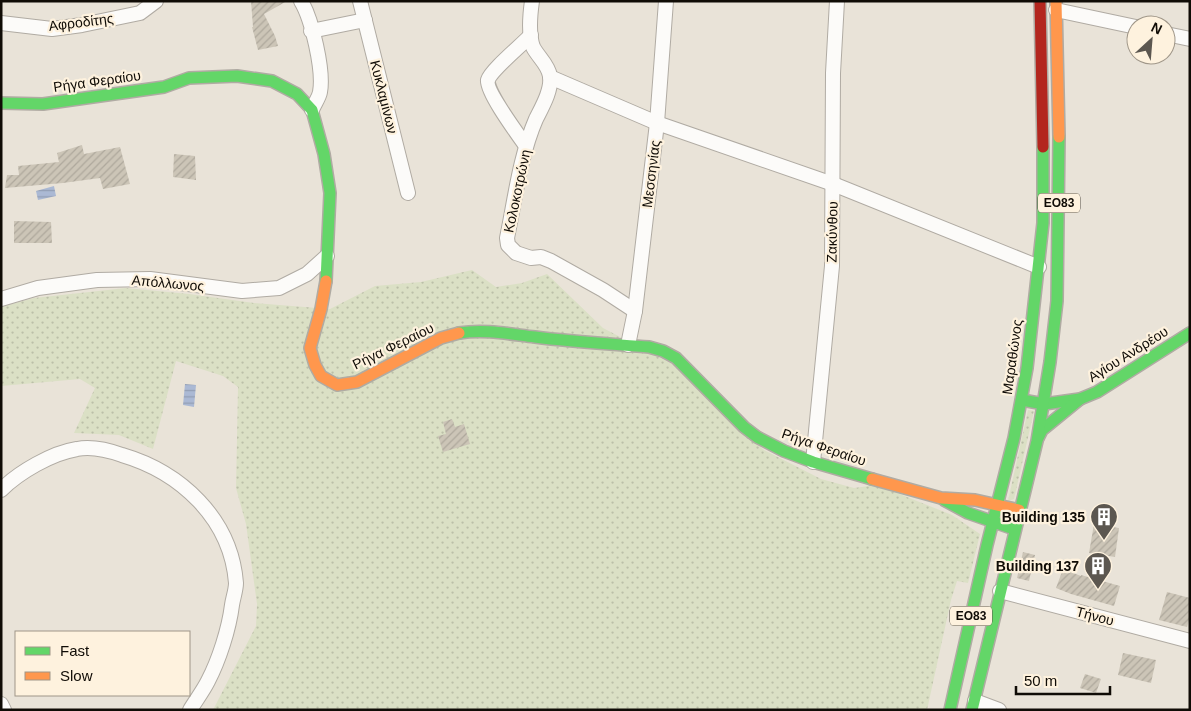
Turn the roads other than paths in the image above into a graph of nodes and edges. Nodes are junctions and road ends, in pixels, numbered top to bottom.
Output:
1 (156, 1) edge
2 (301, 1) edge
3 (360, 1) edge
4 (532, 1) edge
5 (666, 1) edge
6 (837, 1) edge
7 (1036, 2) edge
8 (1056, 6) edge
9 (365, 20) junction
10 (1, 23) edge
11 (1126, 24) edge
12 (311, 32) junction
13 (532, 35) junction
14 (1176, 36) edge
15 (1190, 39) edge
16 (550, 77) junction
17 (1, 103) edge
18 (312, 110) junction
19 (657, 123) junction
20 (526, 146) junction
21 (833, 184) junction
22 (408, 193) dead end
23 (327, 256) junction
24 (1039, 268) junction
25 (1, 299) edge
26 (635, 311) junction
27 (1190, 333) edge
28 (628, 345) junction
29 (1022, 400) junction
30 (1080, 400) junction
31 (1044, 404) junction
32 (1037, 441) junction
33 (813, 462) junction
34 (1, 490) edge
35 (941, 498) junction
36 (998, 505) junction
37 (1019, 510) junction
38 (993, 523) junction
39 (1014, 529) junction
40 (1000, 591) junction
41 (1190, 641) edge
42 (1, 704) edge
43 (973, 705) edge
44 (4, 710) edge
45 (190, 710) edge
46 (950, 710) edge
47 (999, 710) edge

1 - 10 street, Αφροδίτης
2 - 12 street
3 - 9 street, Κυκλαμίνων
4 - 13 street
5 - 19 street, Μεσσηνίας
6 - 21 street, Ζακύνθου
7 - 24 main road, Μαραθώνος / ΕΟ83
8 - 11 street
8 - 31 main road, ΕΟ83
9 - 12 street
9 - 22 street, Κυκλαμίνων
12 - 18 street
13 - 16 street
13 - 20 street
14 - 15 street
16 - 19 street
16 - 20 street, Κολοκοτρώνη
17 - 18 main road, Ρήγα Φεραίου
18 - 23 main road, Ρήγα Φεραίου
19 - 21 street
19 - 26 street, Μεσσηνίας
20 - 26 street, Κολοκοτρώνη
21 - 24 street
21 - 33 street, Ζακύνθου
23 - 25 street, Απόλλωνος
23 - 28 main road, Ρήγα Φεραίου
24 - 29 main road, Μαραθώνος / ΕΟ83
26 - 28 street, Μεσσηνίας
27 - 30 main road, Αγίου Ανδρέου
28 - 33 main road, Ρήγα Φεραίου
29 - 31 main road, Αγίου Ανδρέου
29 - 36 main road, Μαραθώνος / ΕΟ83
30 - 31 main road, Αγίου Ανδρέου
30 - 32 main road
31 - 32 main road, ΕΟ83
32 - 37 main road, ΕΟ83
33 - 35 main road, Ρήγα Φεραίου
34 - 45 street
35 - 36 main road
35 - 38 main road
36 - 37 main road
36 - 38 main road, Μαραθώνος / ΕΟ83
37 - 39 main road, ΕΟ83
38 - 39 main road
38 - 46 main road, Μαραθώνος / ΕΟ83
39 - 40 main road, ΕΟ83
40 - 41 street, Τήνου
40 - 43 main road, ΕΟ83
42 - 44 street
43 - 47 street

